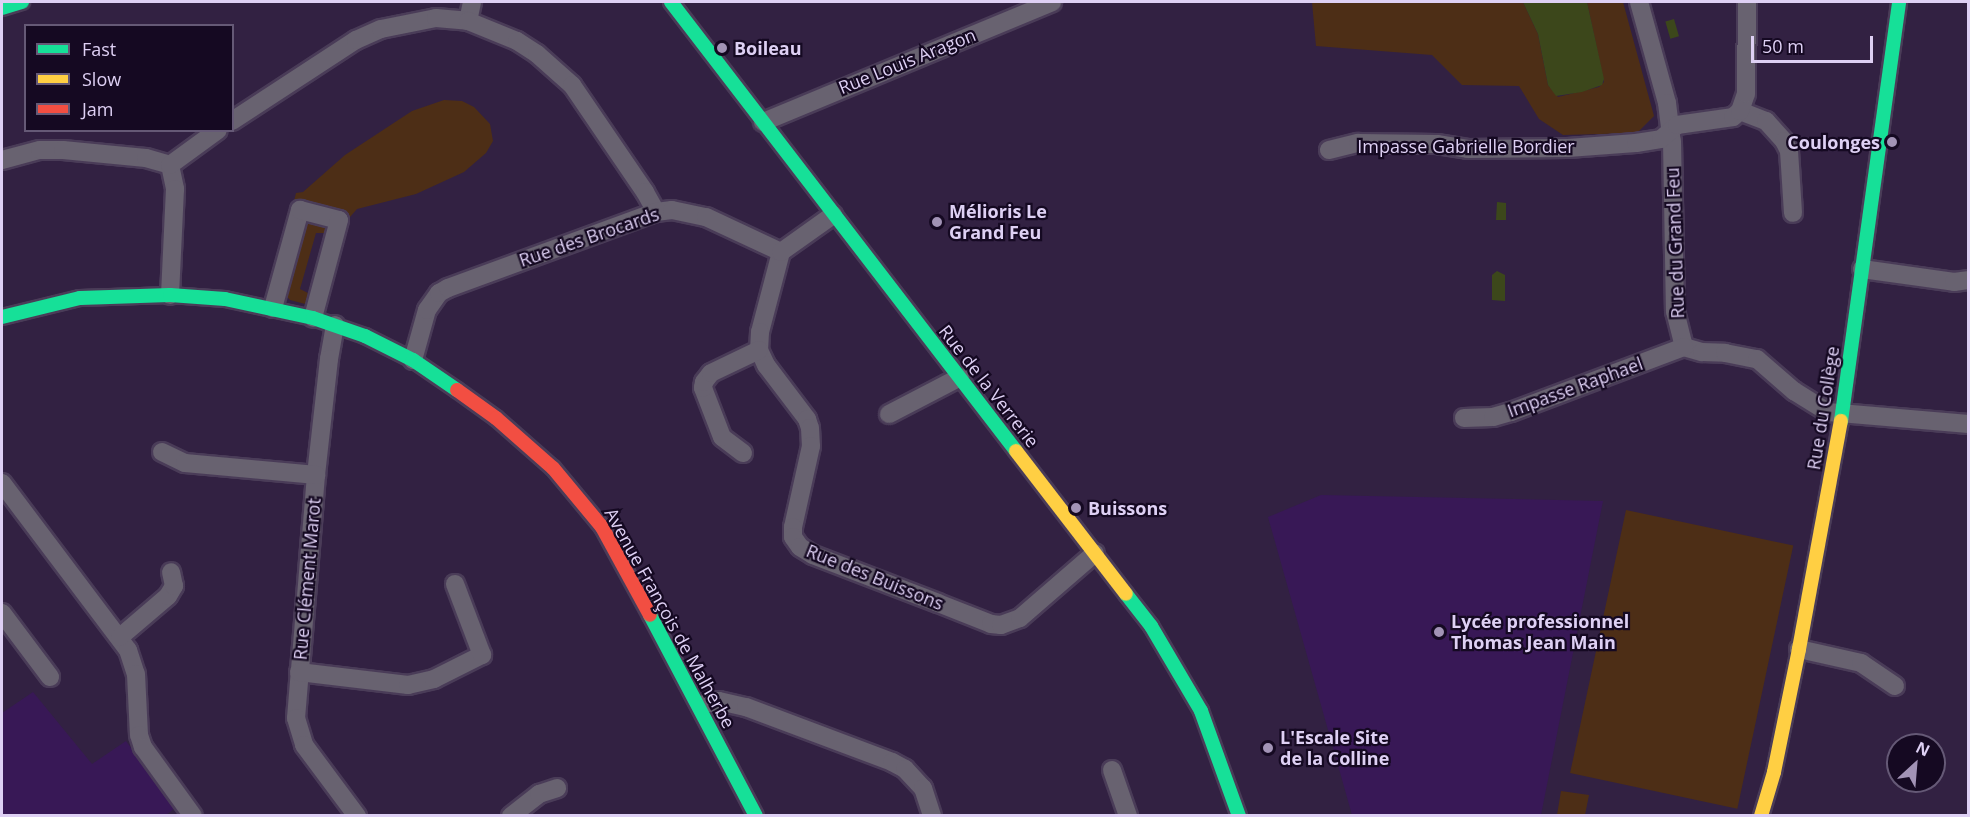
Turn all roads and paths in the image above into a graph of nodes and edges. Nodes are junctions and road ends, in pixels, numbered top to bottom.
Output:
1 (22, 2) edge
2 (472, 2) edge
3 (671, 2) edge
4 (1052, 2) edge
5 (1639, 2) edge
6 (1747, 2) edge
7 (1899, 2) edge
8 (2, 8) edge
9 (468, 21) junction
10 (1740, 111) junction
11 (234, 120) edge
12 (763, 122) junction
13 (1671, 129) junction
14 (215, 132) edge
15 (1329, 150) dead end
16 (2, 160) edge
17 (170, 165) junction
18 (656, 212) junction
19 (1793, 213) dead end
20 (833, 215) junction
21 (782, 252) junction
22 (1862, 269) junction
23 (1968, 280) edge
24 (170, 295) junction
25 (273, 308) junction
26 (2, 316) edge
27 (313, 318) junction
28 (335, 326) junction
29 (1684, 347) junction
30 (759, 350) junction
31 (413, 360) junction
32 (960, 377) junction
33 (889, 414) dead end
34 (1842, 415) junction
35 (1464, 418) dead end
36 (1968, 424) edge
37 (162, 452) dead end
38 (743, 453) dead end
39 (316, 475) junction
40 (2, 483) edge
41 (1095, 553) junction
42 (171, 572) dead end
43 (455, 584) dead end
44 (2, 613) edge
45 (120, 637) junction
46 (1798, 649) junction
47 (299, 672) junction
48 (50, 677) dead end
49 (1895, 686) dead end
50 (700, 705) junction
51 (1112, 770) dead end
52 (557, 788) dead end
53 (194, 816) edge
54 (357, 816) edge
55 (511, 816) edge
56 (756, 816) edge
57 (932, 816) edge
58 (1128, 816) edge
59 (1239, 816) edge
60 (1761, 816) edge

1 - 8 street
2 - 9 street
3 - 12 street, Rue de la Verrerie
4 - 12 street, Rue Louis Aragon
5 - 13 street, Rue du Grand Feu
6 - 10 street
7 - 22 street, Rue du Collège
9 - 11 street
9 - 18 street
10 - 13 street, Impasse Gabrielle Bordier
10 - 19 street
12 - 20 street, Rue de la Verrerie
13 - 15 street, Impasse Gabrielle Bordier
13 - 29 street, Rue du Grand Feu
14 - 17 street
16 - 17 street
17 - 24 street
18 - 21 street, Rue des Brocards
18 - 31 street, Rue des Brocards
20 - 21 street
20 - 32 street, Rue de la Verrerie
21 - 30 street
22 - 23 street
22 - 34 street, Rue du Collège
24 - 25 street, Avenue François de Malherbe
24 - 26 street, Avenue François de Malherbe
25 - 27 street, Avenue François de Malherbe
25 - 27 street
27 - 28 street, Avenue François de Malherbe
28 - 31 street, Avenue François de Malherbe
28 - 39 street, Rue Clément Marot
29 - 34 street
29 - 35 street, Impasse Raphael
30 - 38 street
30 - 41 street, Rue des Buissons
31 - 50 street, Avenue François de Malherbe
32 - 33 street
32 - 41 street, Rue de la Verrerie
34 - 36 street
34 - 46 street, Rue du Collège
37 - 39 street
39 - 47 street, Rue Clément Marot
40 - 45 street
41 - 59 street, Rue de la Verrerie
42 - 45 street
43 - 47 street
44 - 48 street
45 - 53 street
46 - 49 street
46 - 60 street, Rue du Collège
47 - 54 street, Rue Clément Marot
50 - 56 street, Avenue François de Malherbe
50 - 57 street
51 - 58 street
52 - 55 street

